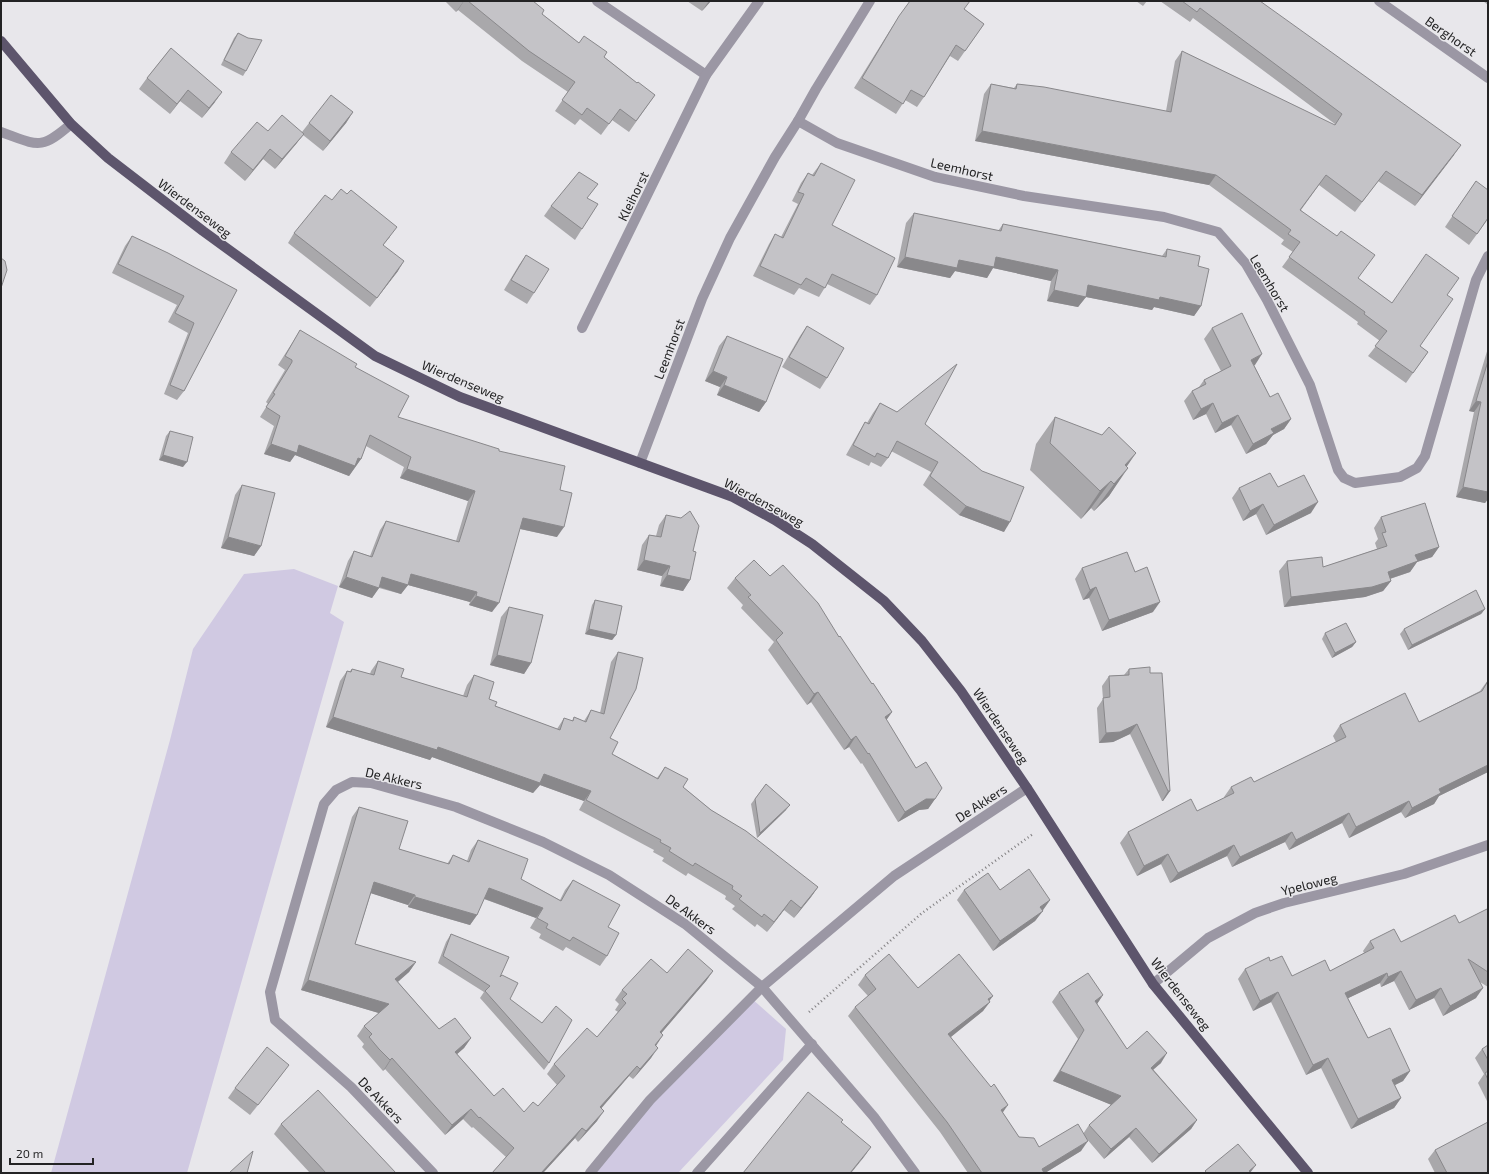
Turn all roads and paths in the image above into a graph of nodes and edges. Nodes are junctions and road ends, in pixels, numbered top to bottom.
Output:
1 (597, 1) edge
2 (759, 1) edge
3 (870, 1) edge
4 (1379, 1) edge
5 (1, 41) edge
6 (706, 75) junction
7 (1488, 78) edge
8 (798, 121) junction
9 (71, 124) junction
10 (1, 132) edge
11 (1488, 256) edge
12 (582, 328) dead end
13 (640, 463) junction
14 (1027, 788) junction
15 (1049, 823) junction
16 (1488, 845) edge
17 (1153, 984) junction
18 (762, 987) junction
19 (795, 1024) junction
20 (812, 1044) junction
21 (1305, 1169) edge
22 (433, 1173) edge
23 (590, 1173) edge
24 (697, 1173) edge
25 (915, 1173) edge

1 - 6 street
2 - 6 street, Kleihorst
3 - 8 street, Leemhorst
4 - 7 street, Berghorst
5 - 9 main road, Wierdenseweg
6 - 12 street, Kleihorst
8 - 11 street, Leemhorst
8 - 13 street, Leemhorst
9 - 10 street
9 - 13 main road, Wierdenseweg
13 - 14 main road, Wierdenseweg
14 - 15 main road, Wierdenseweg
14 - 18 street, De Akkers
15 - 17 main road, Wierdenseweg
15 - 19 path
16 - 17 street, Ypeloweg
17 - 21 main road, Wierdenseweg
18 - 19 street, De Akkers
18 - 22 street, De Akkers
18 - 23 street, De Akkers
19 - 20 street, De Akkers
20 - 24 street
20 - 25 street, De Akkers

